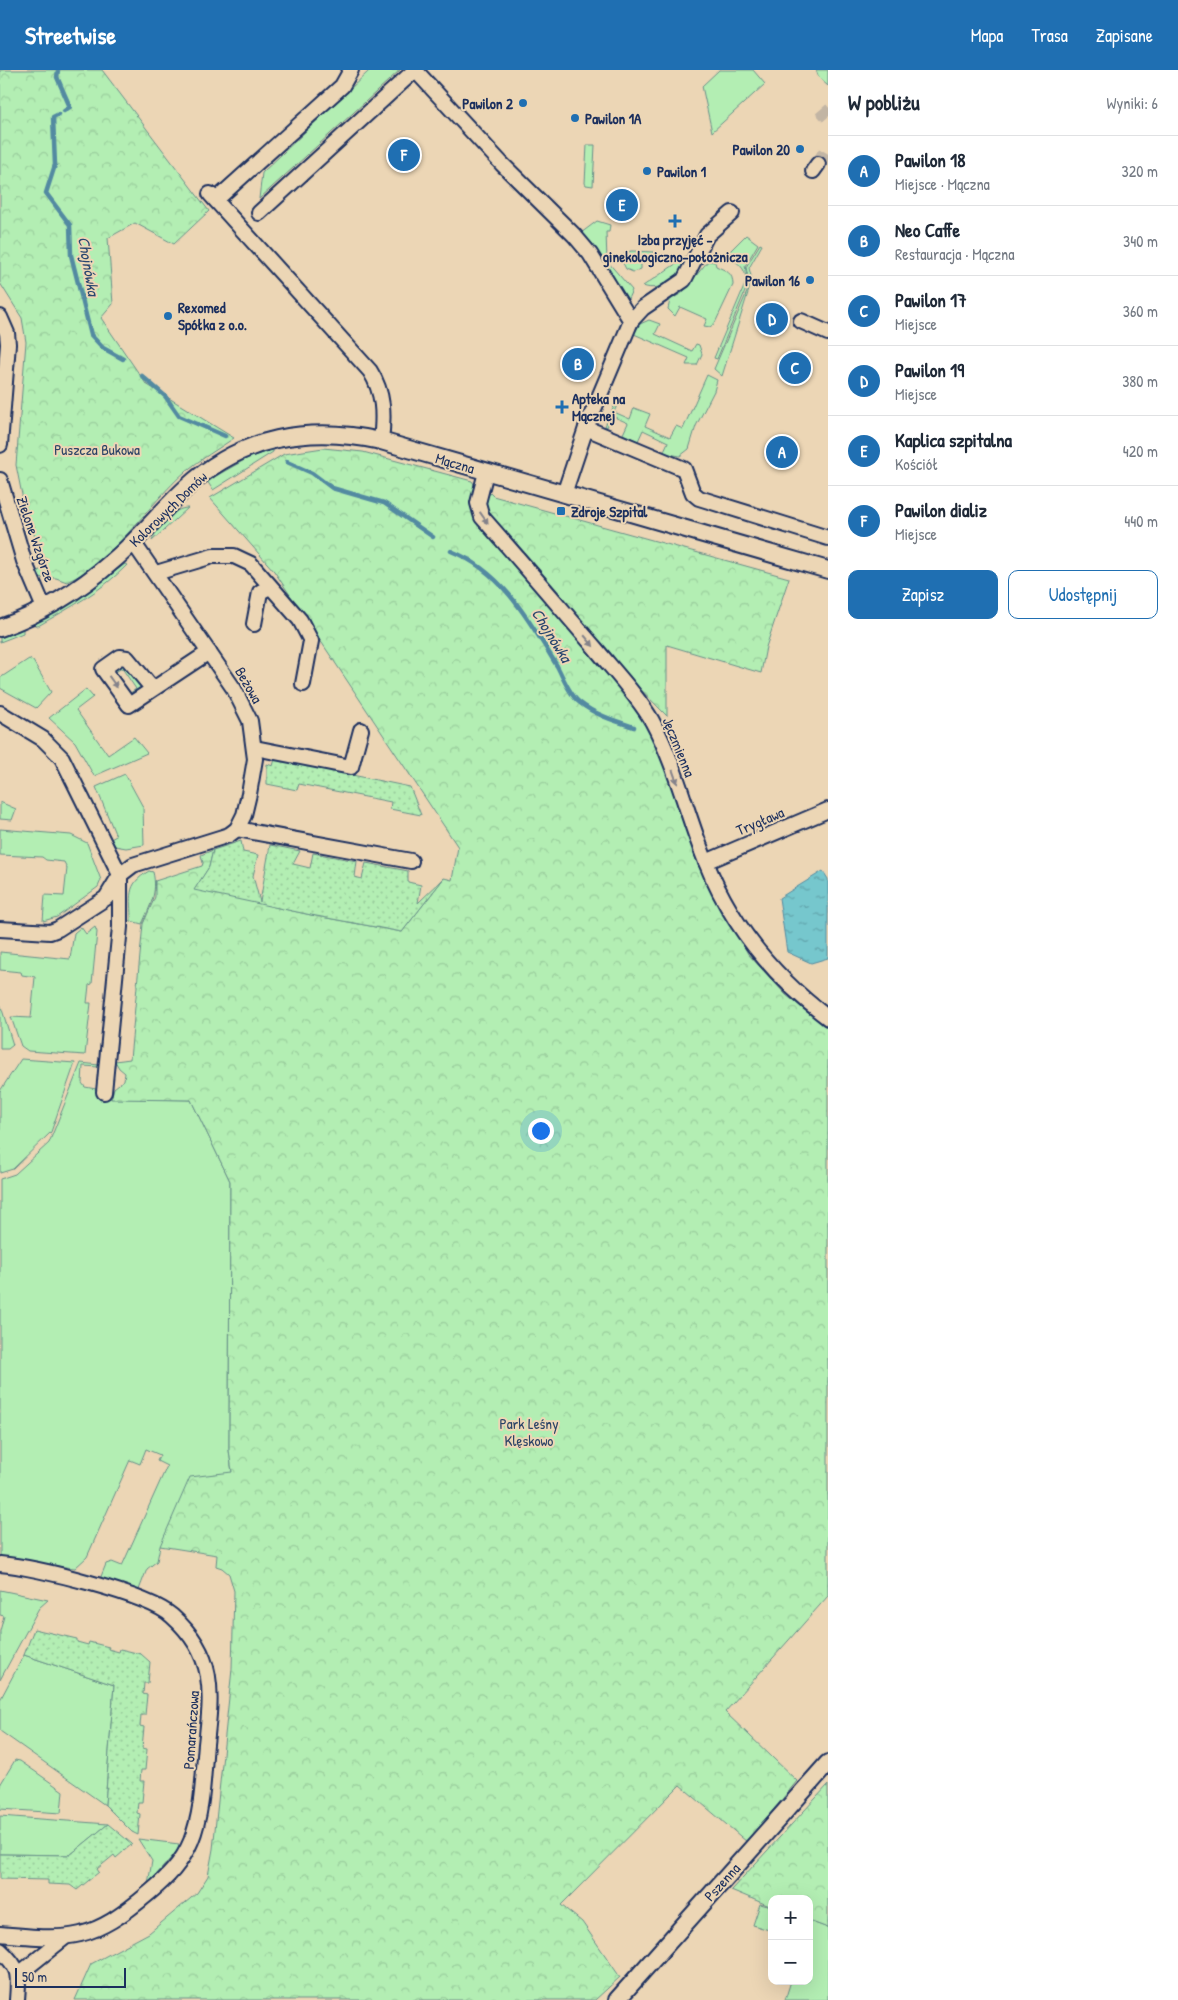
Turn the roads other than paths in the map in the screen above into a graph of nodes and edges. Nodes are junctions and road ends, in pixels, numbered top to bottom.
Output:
1 (351, 70) edge
2 (415, 70) edge
3 (259, 213) dead end
4 (732, 213) dead end
5 (0, 317) edge
6 (631, 321) junction
7 (801, 321) dead end
8 (828, 333) edge
9 (586, 428) junction
10 (381, 441) junction
11 (0, 445) edge
12 (486, 472) junction
13 (0, 480) edge
14 (564, 494) junction
15 (828, 538) edge
16 (133, 542) junction
17 (828, 570) edge
18 (156, 573) junction
19 (270, 586) junction
20 (44, 608) junction
21 (254, 624) dead end
22 (0, 628) edge
23 (209, 652) junction
24 (303, 684) dead end
25 (152, 688) dead end
26 (0, 714) edge
27 (361, 730) dead end
28 (255, 748) junction
29 (828, 810) edge
30 (236, 829) junction
31 (412, 861) dead end
32 (706, 862) junction
33 (120, 875) junction
34 (0, 929) edge
35 (828, 1018) edge
36 (104, 1092) dead end
37 (0, 1564) edge
38 (828, 1763) edge
39 (0, 1934) edge
40 (64, 1938) junction
41 (0, 1950) edge
42 (19, 1974) junction
43 (17, 2000) edge
44 (617, 2000) edge

1 - 10 street
2 - 3 street
2 - 6 street
4 - 6 street
5 - 11 street
6 - 9 street
7 - 8 street
9 - 14 street
9 - 15 street
10 - 12 street, Mączna
10 - 16 street, Kolorowych Domów
12 - 14 street, Mączna
12 -> 32 street, Jęczmienna
13 - 20 street, Zielone Wzgórze
14 - 17 street, Mączna
16 - 18 street, Beżowa
16 - 20 street, Kolorowych Domów
18 - 19 street
18 - 23 street, Beżowa
19 - 21 street
19 - 24 street
20 - 22 street, Kolorowych Domów
23 - 25 street
23 - 28 street, Beżowa
26 - 33 street
27 - 28 street
28 - 30 street, Beżowa
29 - 32 street, Trygława
30 - 31 street
30 - 33 street
32 - 35 street, Jęczmienna
33 - 34 street
33 - 36 street
37 - 40 street, Pomarańczowa
38 - 44 street, Pszenna
39 - 40 street, Pomarańczowa
40 - 42 street, Pomarańczowa
41 - 42 street
42 - 43 street

